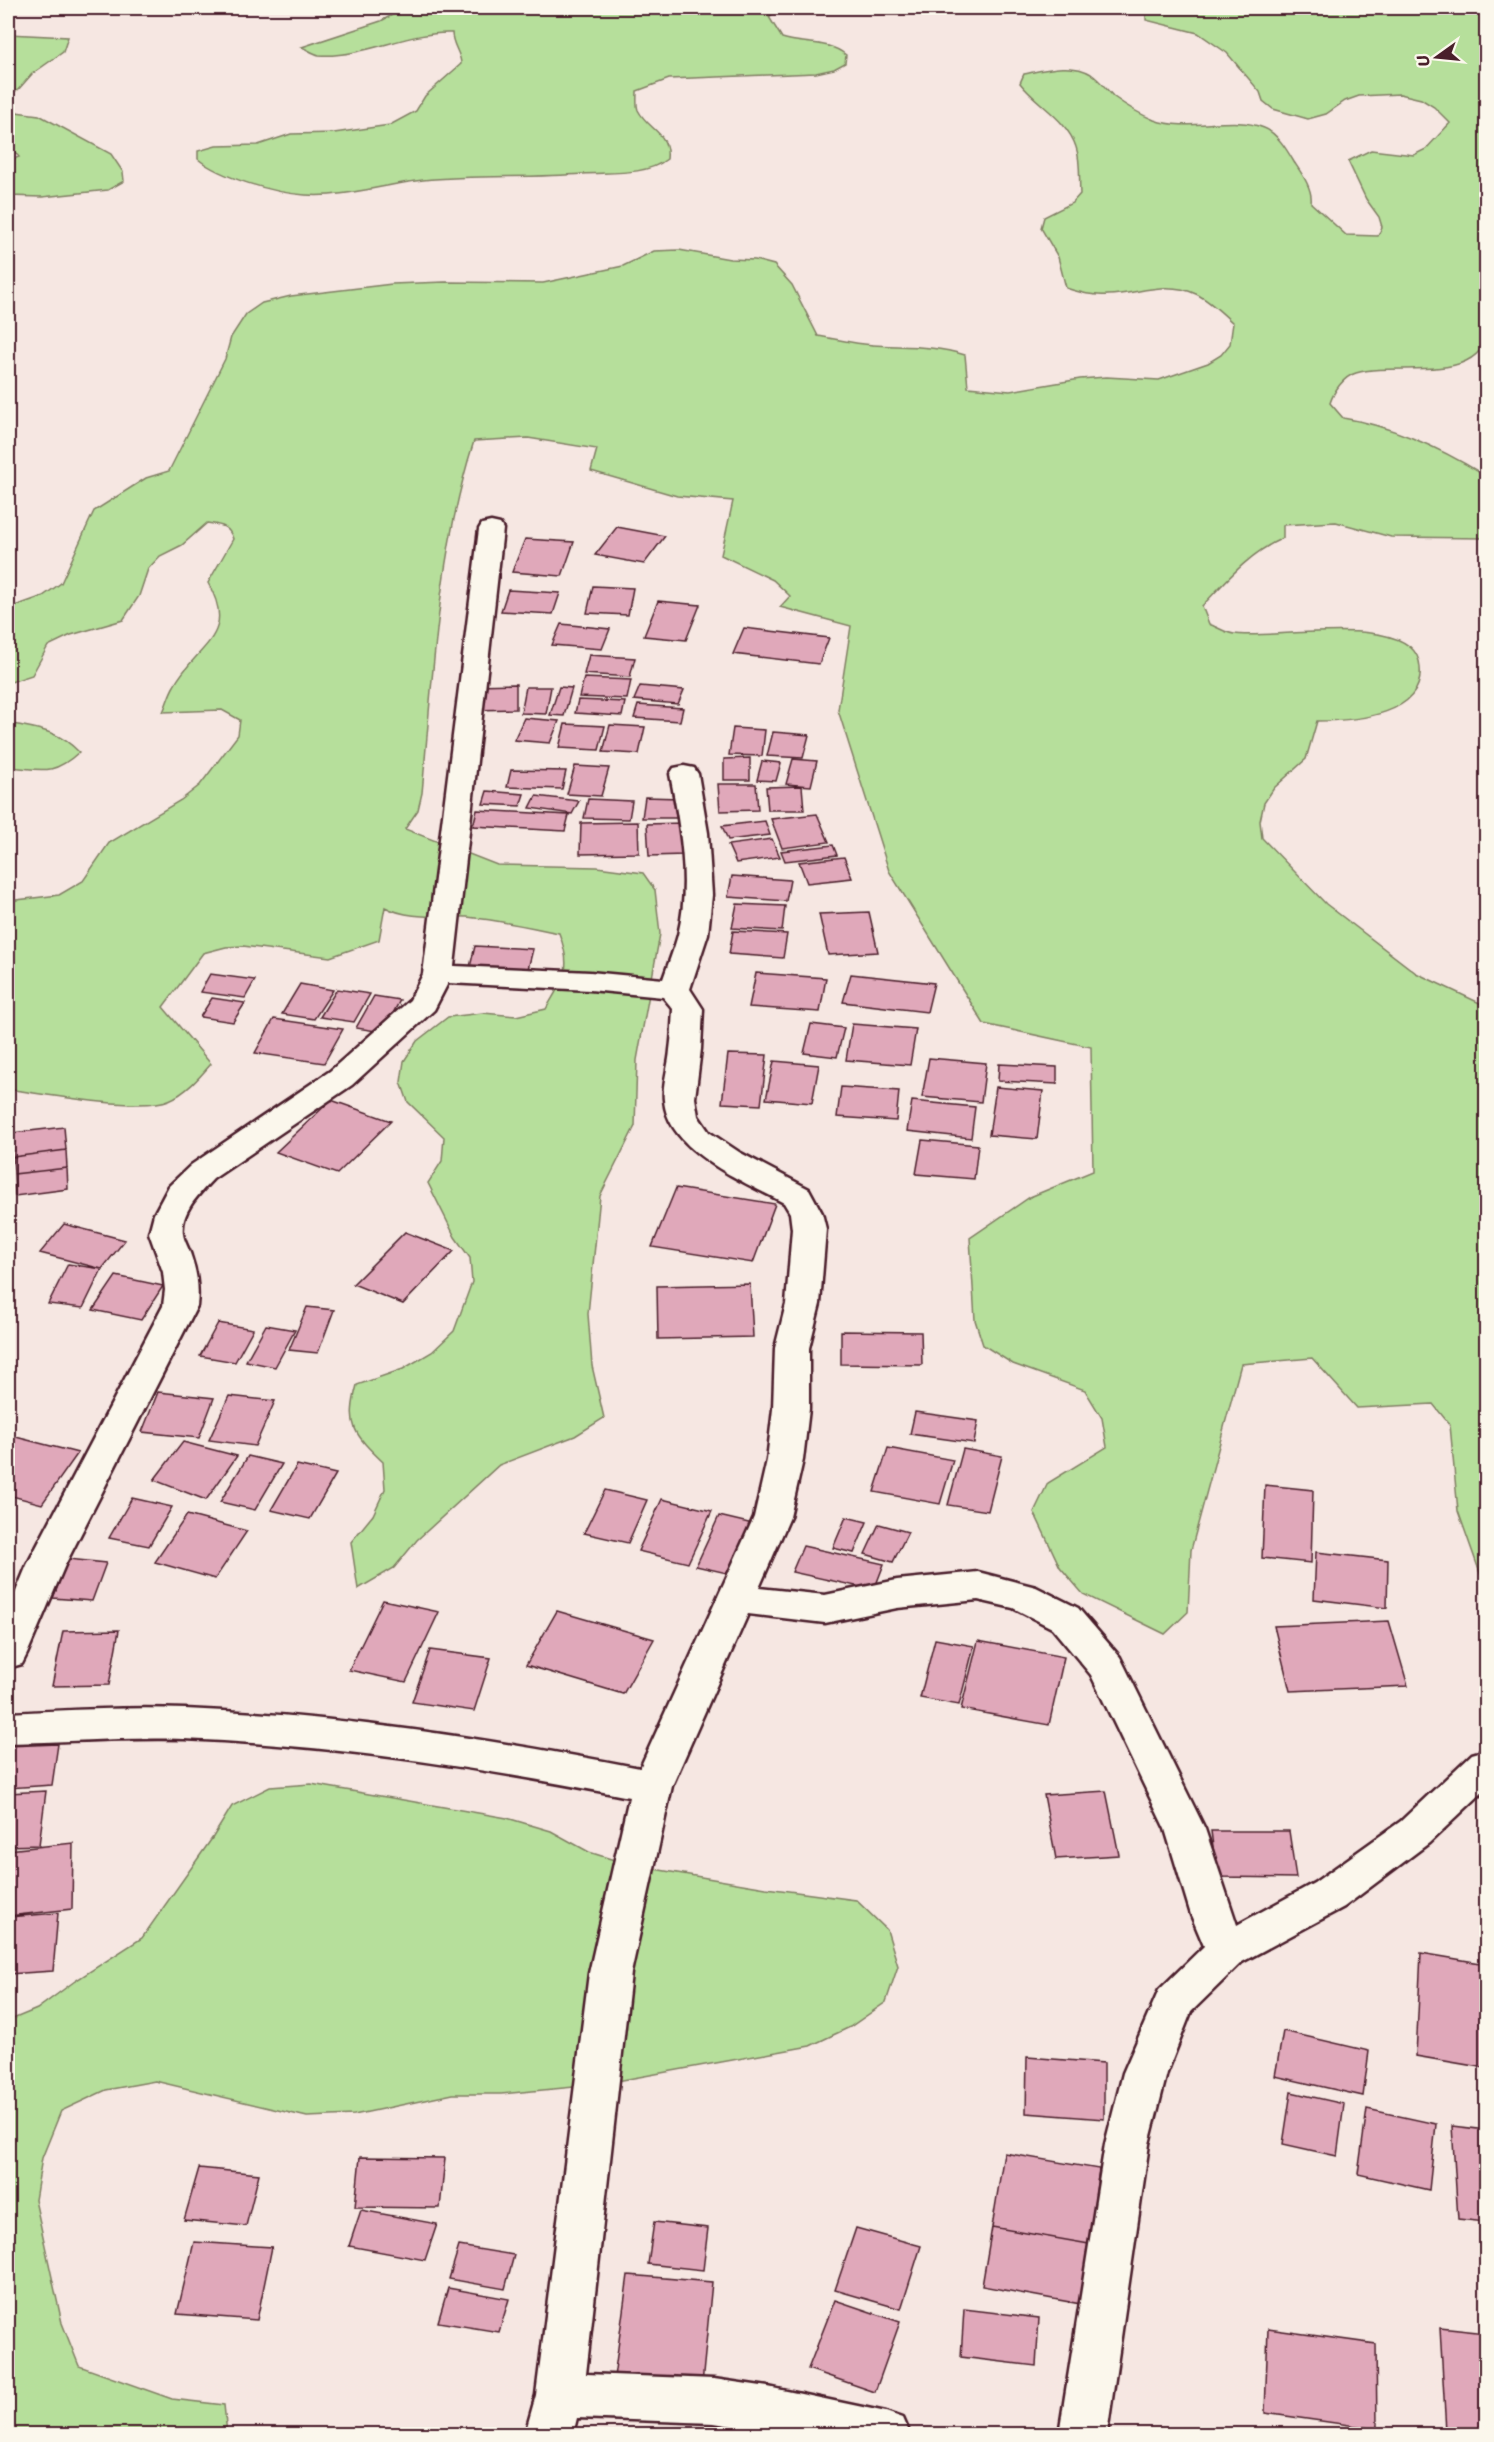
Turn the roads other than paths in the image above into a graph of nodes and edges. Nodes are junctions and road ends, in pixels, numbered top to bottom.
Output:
1 (491, 529) dead end
2 (684, 774) dead end
3 (438, 974) junction
4 (674, 991) junction
5 (735, 1599) junction
6 (8, 1653) edge
7 (8, 1728) edge
8 (1486, 1765) edge
9 (652, 1786) junction
10 (1227, 1950) junction
11 (554, 2415) edge
12 (886, 2434) edge
13 (1083, 2434) edge

1 - 3 street
2 - 4 street
3 - 4 street
3 - 6 street
4 - 5 street
5 - 9 street
5 - 10 street
7 - 9 street
8 - 10 street
9 - 11 street
10 - 13 street
11 - 12 street

